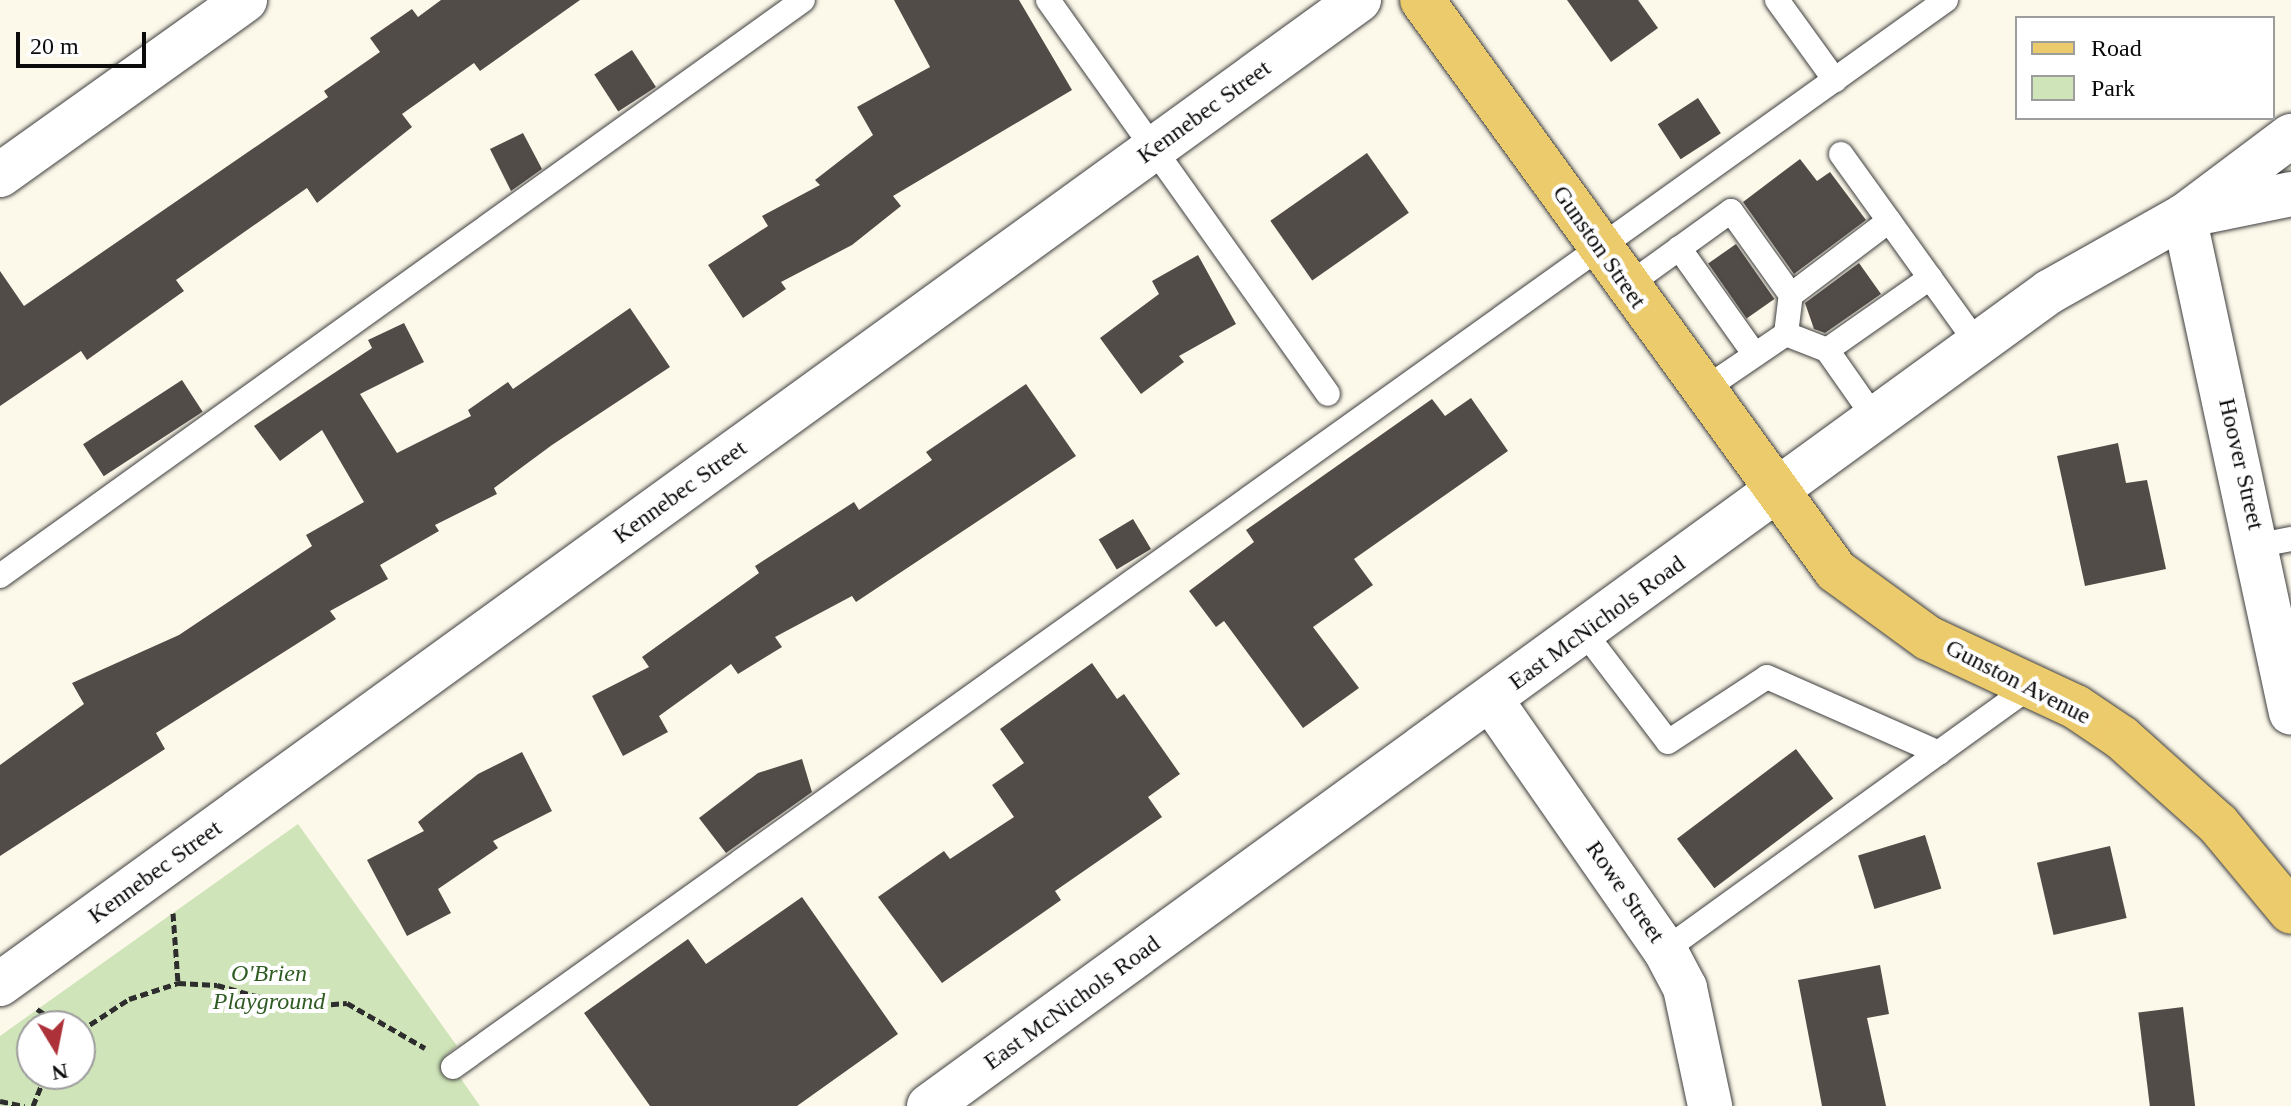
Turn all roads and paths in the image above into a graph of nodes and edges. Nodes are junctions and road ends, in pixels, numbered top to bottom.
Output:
1 (245, 0) edge
2 (803, 0) edge
3 (1048, 0) edge
4 (1359, 0) edge
5 (1422, 0) edge
6 (1777, 0) edge
7 (1946, 0) edge
8 (1835, 80) junction
9 (2291, 136) edge
10 (1154, 149) junction
11 (1841, 154) dead end
12 (0, 175) edge
13 (2291, 194) edge
14 (2184, 216) junction
15 (1889, 221) junction
16 (1601, 248) junction
17 (1679, 248) junction
18 (1930, 278) junction
19 (1627, 286) junction
20 (1791, 295) junction
21 (1786, 334) junction
22 (1978, 345) junction
23 (1827, 350) junction
24 (1755, 355) junction
25 (1702, 391) junction
26 (1328, 394) dead end
27 (1876, 420) junction
28 (1777, 493) junction
29 (2276, 542) edge
30 (0, 576) edge
31 (1584, 632) junction
32 (2033, 685) junction
33 (1491, 700) junction
34 (2291, 713) edge
35 (1939, 753) junction
36 (2291, 912) edge
37 (173, 913) dead end
38 (1665, 950) junction
39 (178, 983) junction
40 (0, 984) edge
41 (96, 1021) edge
42 (453, 1067) joint
43 (0, 1101) edge
44 (24, 1106) edge
45 (929, 1106) edge
46 (1710, 1106) edge

1 - 12 street
2 - 30 lane
3 - 10 lane
4 - 10 street, Kennebec Street
5 - 16 main road, Gunston Street
6 - 8 lane
7 - 8 lane
8 - 16 lane
9 - 14 street
10 - 26 lane
10 - 40 street, Kennebec Street
11 - 15 lane
13 - 14 street, East McNichols Road
14 - 22 street, East McNichols Road
14 - 29 street, Hoover Street
15 - 18 lane
15 - 20 lane
16 - 19 main road, Gunston Street
16 - 42 lane
17 - 19 lane
17 - 20 lane
17 - 24 lane
18 - 22 lane
18 - 23 lane
19 - 25 main road, Gunston Street
20 - 21 lane
21 - 23 lane
21 - 24 lane
22 - 27 street, East McNichols Road
23 - 27 lane
24 - 25 lane
25 - 28 main road, Gunston Street
27 - 28 street, East McNichols Road
28 - 31 street, East McNichols Road
28 - 32 main road, Gunston Avenue
29 - 34 street, Hoover Street
31 - 33 street, East McNichols Road
31 - 35 lane
32 - 35 lane
32 - 36 main road, Gunston Avenue
33 - 38 street, Rowe Street
33 - 45 street, East McNichols Road
35 - 38 lane
37 - 39 path
38 - 46 street, Rowe Street
39 - 41 path
39 - 42 path
43 - 44 path

